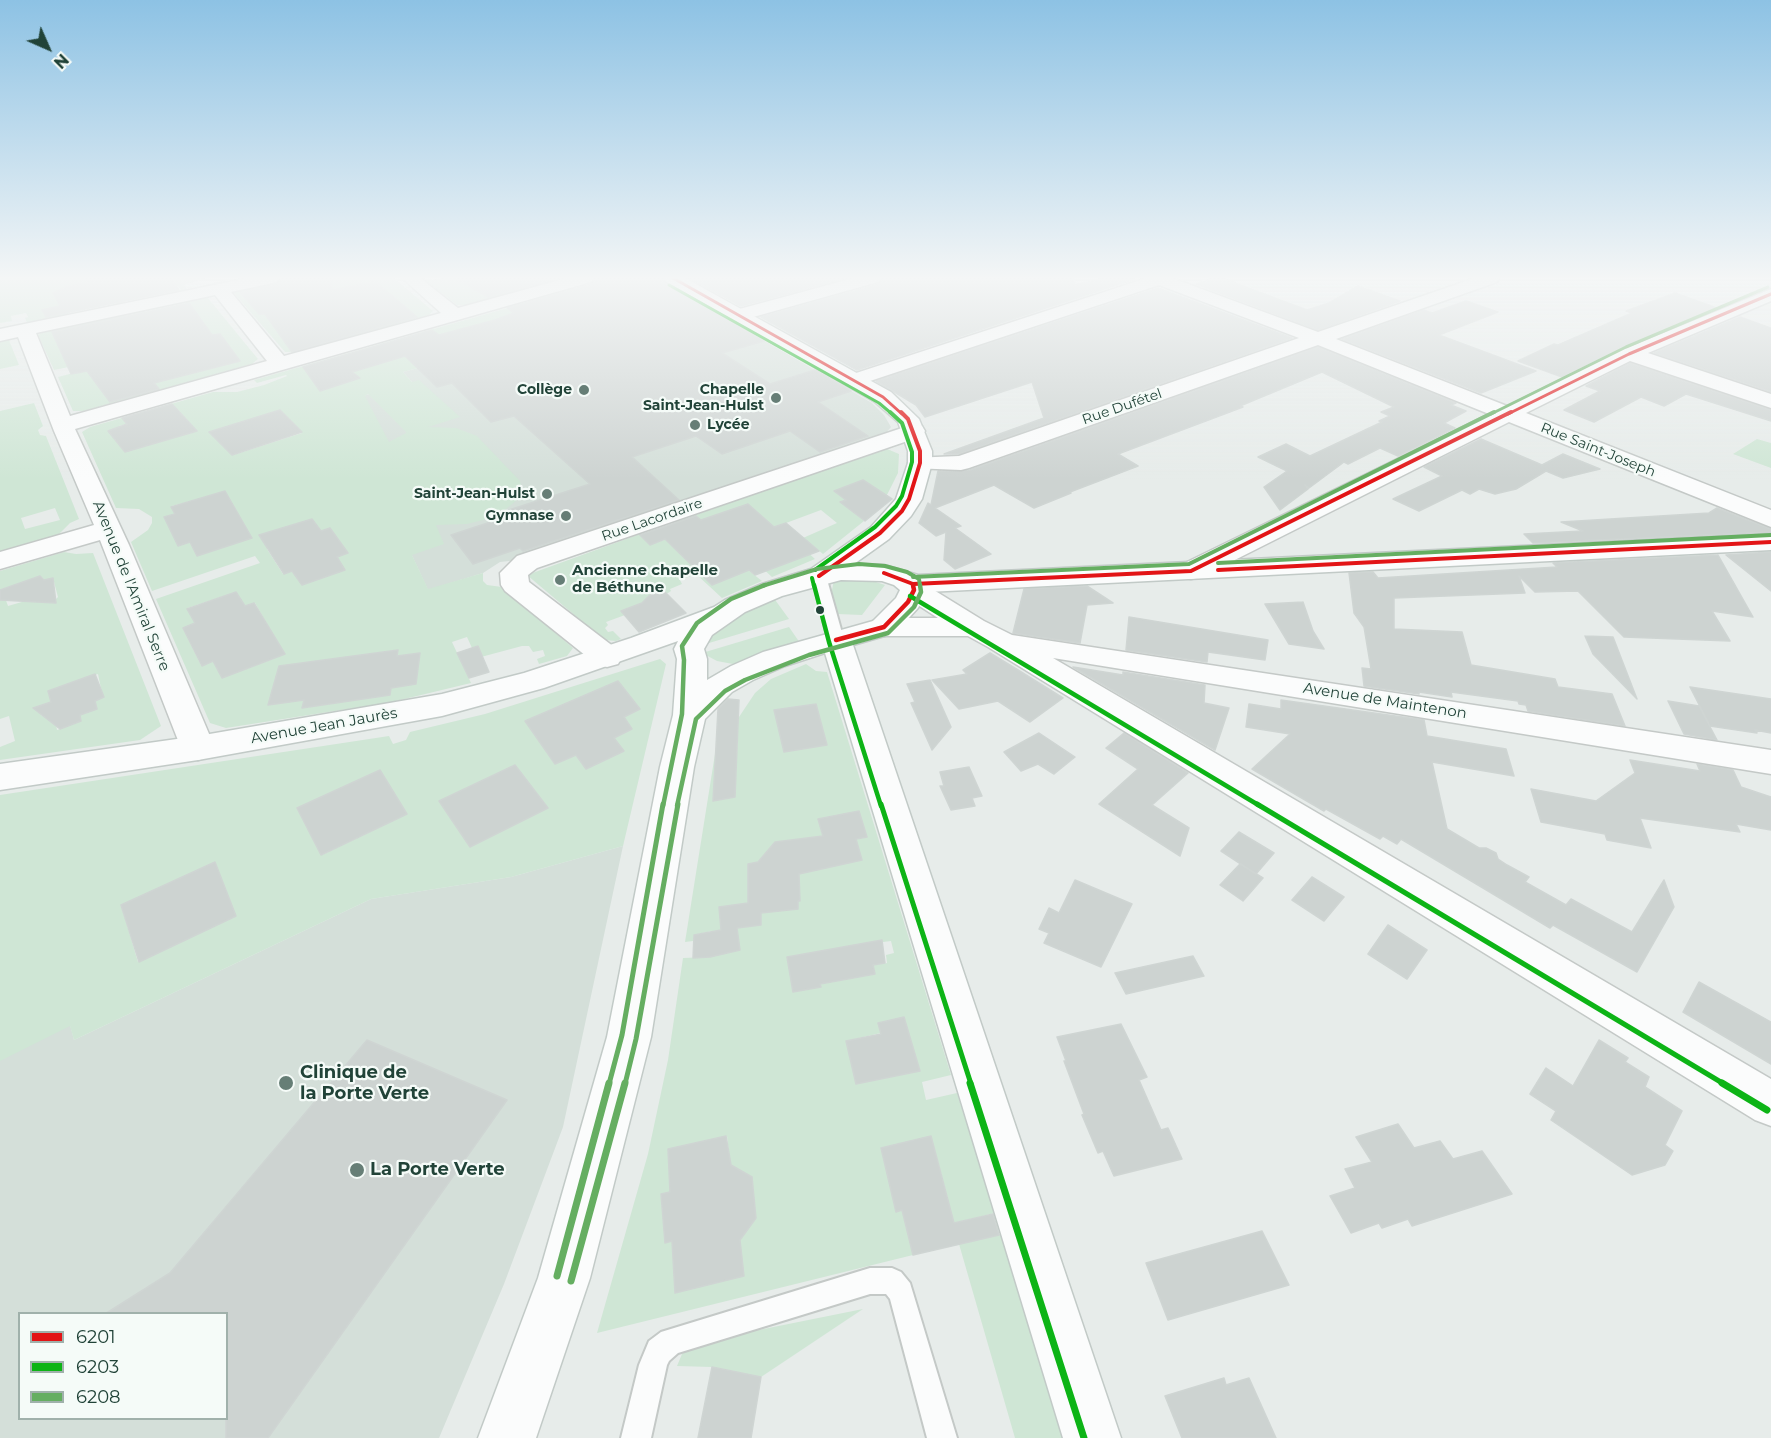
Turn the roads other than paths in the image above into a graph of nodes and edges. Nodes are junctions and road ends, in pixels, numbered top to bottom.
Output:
1 (31, 345) edge
2 (265, 345) edge
3 (346, 345) edge
4 (792, 345) edge
5 (959, 345) edge
6 (1298, 345) edge
7 (1336, 345) edge
8 (1650, 345) edge
9 (1629, 354) junction
10 (280, 364) junction
11 (854, 380) junction
12 (1771, 401) edge
13 (1506, 414) junction
14 (63, 425) junction
15 (914, 431) junction
16 (920, 463) junction
17 (1771, 519) edge
18 (109, 529) junction
19 (880, 533) junction
20 (1771, 542) edge
21 (0, 561) edge
22 (1191, 571) junction
23 (884, 573) junction
24 (819, 576) junction
25 (914, 587) junction
26 (720, 613) junction
27 (884, 627) junction
28 (986, 634) junction
29 (836, 640) junction
30 (642, 645) junction
31 (691, 654) junction
32 (607, 657) junction
33 (742, 673) junction
34 (689, 715) junction
35 (198, 748) junction
36 (1771, 762) edge
37 (0, 777) edge
38 (1771, 1104) edge
39 (507, 1438) edge
40 (636, 1438) edge
41 (942, 1438) edge
42 (1092, 1438) edge

1 - 14 street, Avenue de l'Amiral Serre
2 - 10 street
3 - 10 street
4 - 11 street
5 - 11 street
6 - 16 street, Rue Dufétel
7 - 13 street, Rue Saint-Joseph
8 - 9 street
9 - 12 street
9 - 13 street
10 - 14 street
11 - 15 street
13 - 17 street, Rue Saint-Joseph
13 - 22 street
14 - 18 street, Avenue de l'Amiral Serre
15 - 16 street
15 - 32 street, Rue Lacordaire
16 - 19 street
18 - 21 street
18 - 35 street, Avenue de l'Amiral Serre
19 - 23 street
19 - 24 street
20 - 22 street
22 - 25 street
23 - 24 street
23 - 25 street
24 - 26 street, Avenue Jean Jaurès
24 - 29 lane
25 - 27 street
25 - 28 street
26 - 30 street, Avenue Jean Jaurès
26 - 31 street
27 - 28 street
27 - 29 street
28 - 36 street, Avenue de Maintenon
28 - 38 street
29 - 33 street
29 - 42 street
30 - 31 street, Avenue Jean Jaurès
30 - 32 street, Avenue Jean Jaurès
31 - 33 street, Avenue Jean Jaurès
31 - 34 street
32 - 35 street, Avenue Jean Jaurès
33 - 34 street
34 - 39 street
35 - 37 street, Avenue Jean Jaurès
40 - 41 lane

